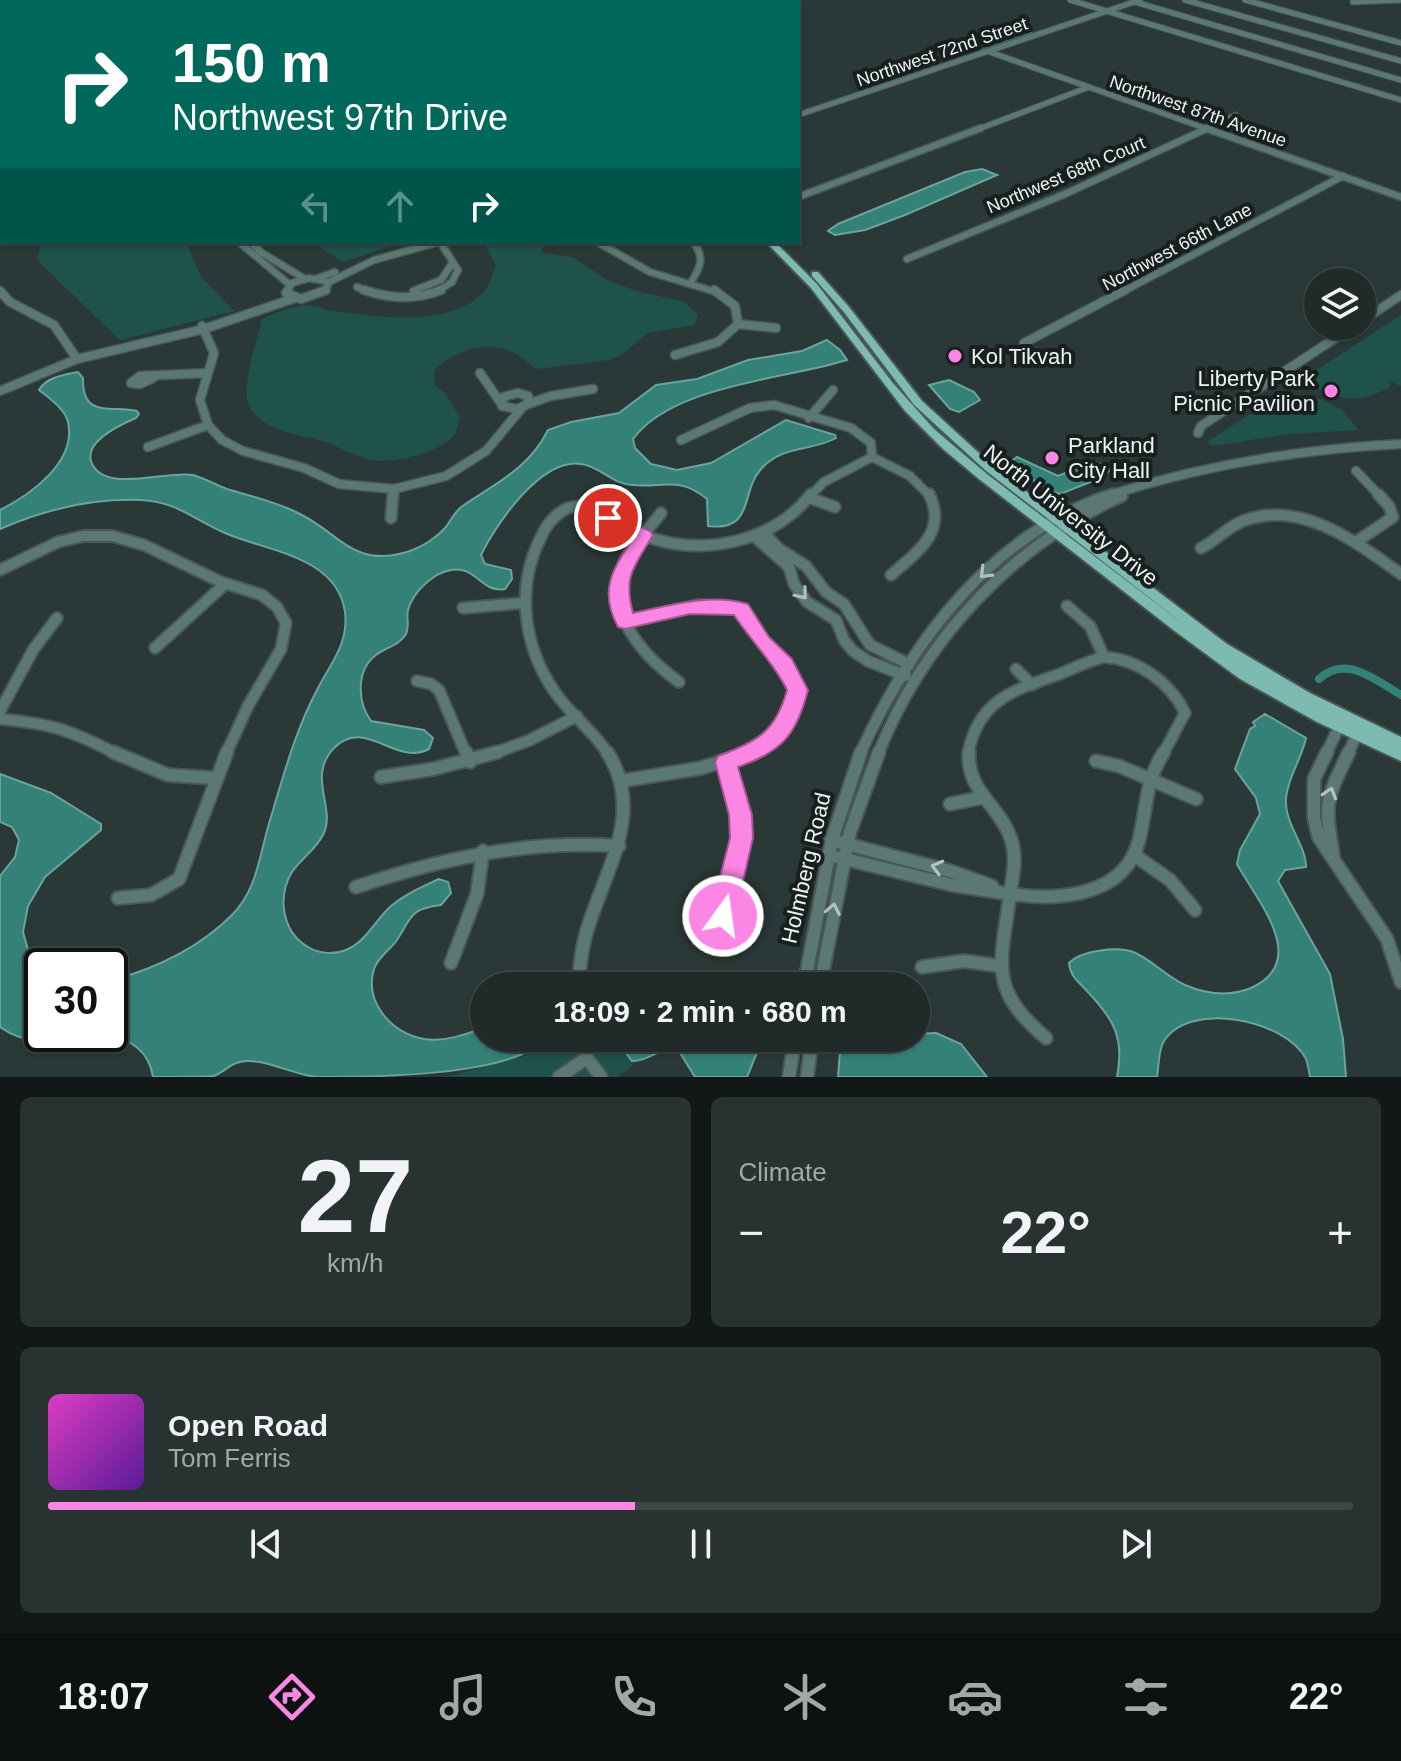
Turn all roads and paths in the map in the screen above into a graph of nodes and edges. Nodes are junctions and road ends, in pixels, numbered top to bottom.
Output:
1 (267, 0) edge
2 (274, 0) edge
3 (1070, 0) edge
4 (1185, 0) edge
5 (1245, 0) edge
6 (1400, 0) edge
7 (1137, 1) edge
8 (1353, 2) edge
9 (1107, 11) junction
10 (1401, 43) edge
11 (987, 51) junction
12 (1401, 61) edge
13 (1401, 80) edge
14 (1089, 87) junction
15 (1401, 100) edge
16 (800, 114) edge
17 (1236, 115) dead end
18 (1209, 129) junction
19 (1343, 176) junction
20 (800, 196) edge
21 (1401, 197) edge
22 (241, 244) edge
23 (252, 244) edge
24 (414, 244) edge
25 (432, 244) edge
26 (440, 244) edge
27 (601, 244) edge
28 (694, 244) edge
29 (783, 247) edge
30 (907, 259) dead end
31 (318, 278) junction
32 (305, 279) junction
33 (691, 282) junction
34 (327, 283) junction
35 (357, 287) dead end
36 (288, 289) junction
37 (1401, 295) edge
38 (1, 296) edge
39 (295, 298) junction
40 (1376, 312) edge
41 (738, 324) junction
42 (203, 328) junction
43 (776, 328) dead end
44 (1333, 340) edge
45 (1024, 343) dead end
46 (675, 355) dead end
47 (76, 358) junction
48 (207, 373) junction
49 (480, 373) dead end
50 (153, 378) dead end
51 (489, 383) junction
52 (0, 389) edge
53 (593, 389) dead end
54 (833, 390) dead end
55 (521, 393) junction
56 (551, 396) junction
57 (501, 404) junction
58 (525, 406) junction
59 (809, 418) junction
60 (208, 425) junction
61 (502, 430) junction
62 (1198, 433) dead end
63 (681, 440) dead end
64 (1401, 444) edge
65 (148, 447) dead end
66 (872, 457) junction
67 (1356, 471) dead end
68 (394, 489) junction
69 (810, 498) junction
70 (835, 507) dead end
71 (661, 513) dead end
72 (391, 518) dead end
73 (1055, 525) junction
74 (758, 534) junction
75 (644, 535) junction
76 (1356, 542) junction
77 (1201, 548) dead end
78 (0, 570) edge
79 (1401, 574) edge
80 (891, 575) dead end
81 (225, 584) junction
82 (524, 603) junction
83 (1067, 606) dead end
84 (463, 608) dead end
85 (57, 618) dead end
86 (625, 622) junction
87 (155, 648) dead end
88 (1104, 657) junction
89 (904, 668) junction
90 (1016, 669) dead end
91 (917, 674) junction
92 (417, 681) dead end
93 (679, 682) dead end
94 (1032, 685) junction
95 (0, 711) edge
96 (577, 716) junction
97 (0, 719) edge
98 (1341, 722) junction
99 (1358, 731) junction
100 (1401, 743) edge
101 (1401, 755) edge
102 (1096, 761) dead end
103 (470, 762) junction
104 (726, 762) junction
105 (381, 777) dead end
106 (214, 778) junction
107 (1149, 779) junction
108 (621, 781) junction
109 (980, 798) junction
110 (1196, 799) dead end
111 (950, 804) dead end
112 (831, 840) junction
113 (847, 843) junction
114 (619, 846) junction
115 (483, 851) junction
116 (828, 855) junction
117 (1134, 855) junction
118 (843, 859) junction
119 (1336, 865) junction
120 (356, 887) dead end
121 (1010, 893) junction
122 (118, 898) dead end
123 (1195, 910) dead end
124 (712, 931) dead end
125 (1394, 940) edge
126 (451, 963) dead end
127 (1000, 966) junction
128 (922, 967) dead end
129 (581, 972) edge
130 (807, 972) edge
131 (823, 972) edge
132 (1401, 982) edge
133 (1046, 1038) dead end
134 (586, 1052) edge
135 (793, 1052) edge
136 (810, 1052) edge
137 (587, 1058) junction
138 (559, 1077) edge
139 (601, 1077) edge
140 (789, 1077) edge
141 (807, 1077) edge

1 - 2 street
3 - 9 street
4 - 12 street
5 - 10 street
6 - 8 street
7 - 9 street, Northwest 72nd Street
7 - 13 street
9 - 11 street, Northwest 72nd Street
9 - 15 street
11 - 14 street, Northwest 87th Avenue
11 - 16 street, Northwest 72nd Street
14 - 18 street, Northwest 87th Avenue
14 - 20 street
17 - 18 street, Northwest 68th Court
18 - 19 street, Northwest 87th Avenue
18 - 30 street, Northwest 68th Court
19 - 21 street, Northwest 87th Avenue
19 - 45 street, Northwest 66th Lane
22 - 36 street
23 - 32 street
24 - 31 street
25 - 34 street
26 - 35 street
27 - 33 street
28 - 33 street
29 - 73 main road, North University Drive
31 - 32 street
31 - 34 street
32 - 36 street
33 - 41 street
34 - 39 street
36 - 39 street
36 - 42 street
37 - 40 street
38 - 47 street
39 - 42 street
41 - 43 street
41 - 46 street
42 - 47 street
42 - 48 street
44 - 62 street
47 - 52 street
48 - 50 street
48 - 60 street
49 - 51 street
51 - 55 street
51 - 57 street
53 - 56 street
54 - 59 street
55 - 56 street
55 - 57 street
55 - 58 street
56 - 58 street
57 - 58 street
57 - 61 street
58 - 61 street
59 - 63 street
59 - 66 street
60 - 65 street
60 - 68 street
61 - 68 street
64 - 73 street, Holmberg Road
66 - 69 street
66 - 80 street
67 - 76 street
68 - 72 street
69 - 70 street
69 - 74 street
71 - 75 street
73 -> 89 street, Holmberg Road
73 - 91 street, Holmberg Road
73 - 98 main road, North University Drive
74 - 75 street
74 - 89 street
74 -> 89 street
75 - 82 street
75 - 86 street
76 - 77 street
76 - 79 street
78 - 81 street
81 - 87 street
81 - 106 street
82 - 84 street
82 - 96 street
83 - 88 street
85 - 95 street
86 - 93 street
86 - 104 street
88 - 94 street
88 - 107 street
89 - 91 street
89 - 112 street, Holmberg Road
90 - 94 street
91 - 113 street, Holmberg Road
92 - 103 street
94 - 109 street
96 - 103 street
96 - 108 street
97 - 106 street
98 - 99 main road, North University Drive
98 - 119 street
99 - 100 main road, North University Drive
99 - 101 main road, North University Drive
119 -> 99 street
102 - 107 street
103 - 105 street
104 - 108 street
104 - 124 street
106 - 122 street
107 - 110 street
107 - 117 street
108 - 114 street
109 - 111 street
109 - 121 street
112 - 113 street
112 - 116 street, Holmberg Road
113 - 118 street, Holmberg Road
121 -> 113 street
114 - 115 street
114 - 129 street
115 - 120 street
115 - 126 street
116 - 118 street
116 - 130 street, Holmberg Road
117 - 121 street
117 - 123 street
118 - 121 street
131 -> 118 street, Holmberg Road
119 - 125 street
121 - 127 street
125 - 132 street
127 - 128 street
127 - 133 street
134 - 137 street
135 - 140 street
136 - 141 street
137 - 138 street
137 - 139 street

